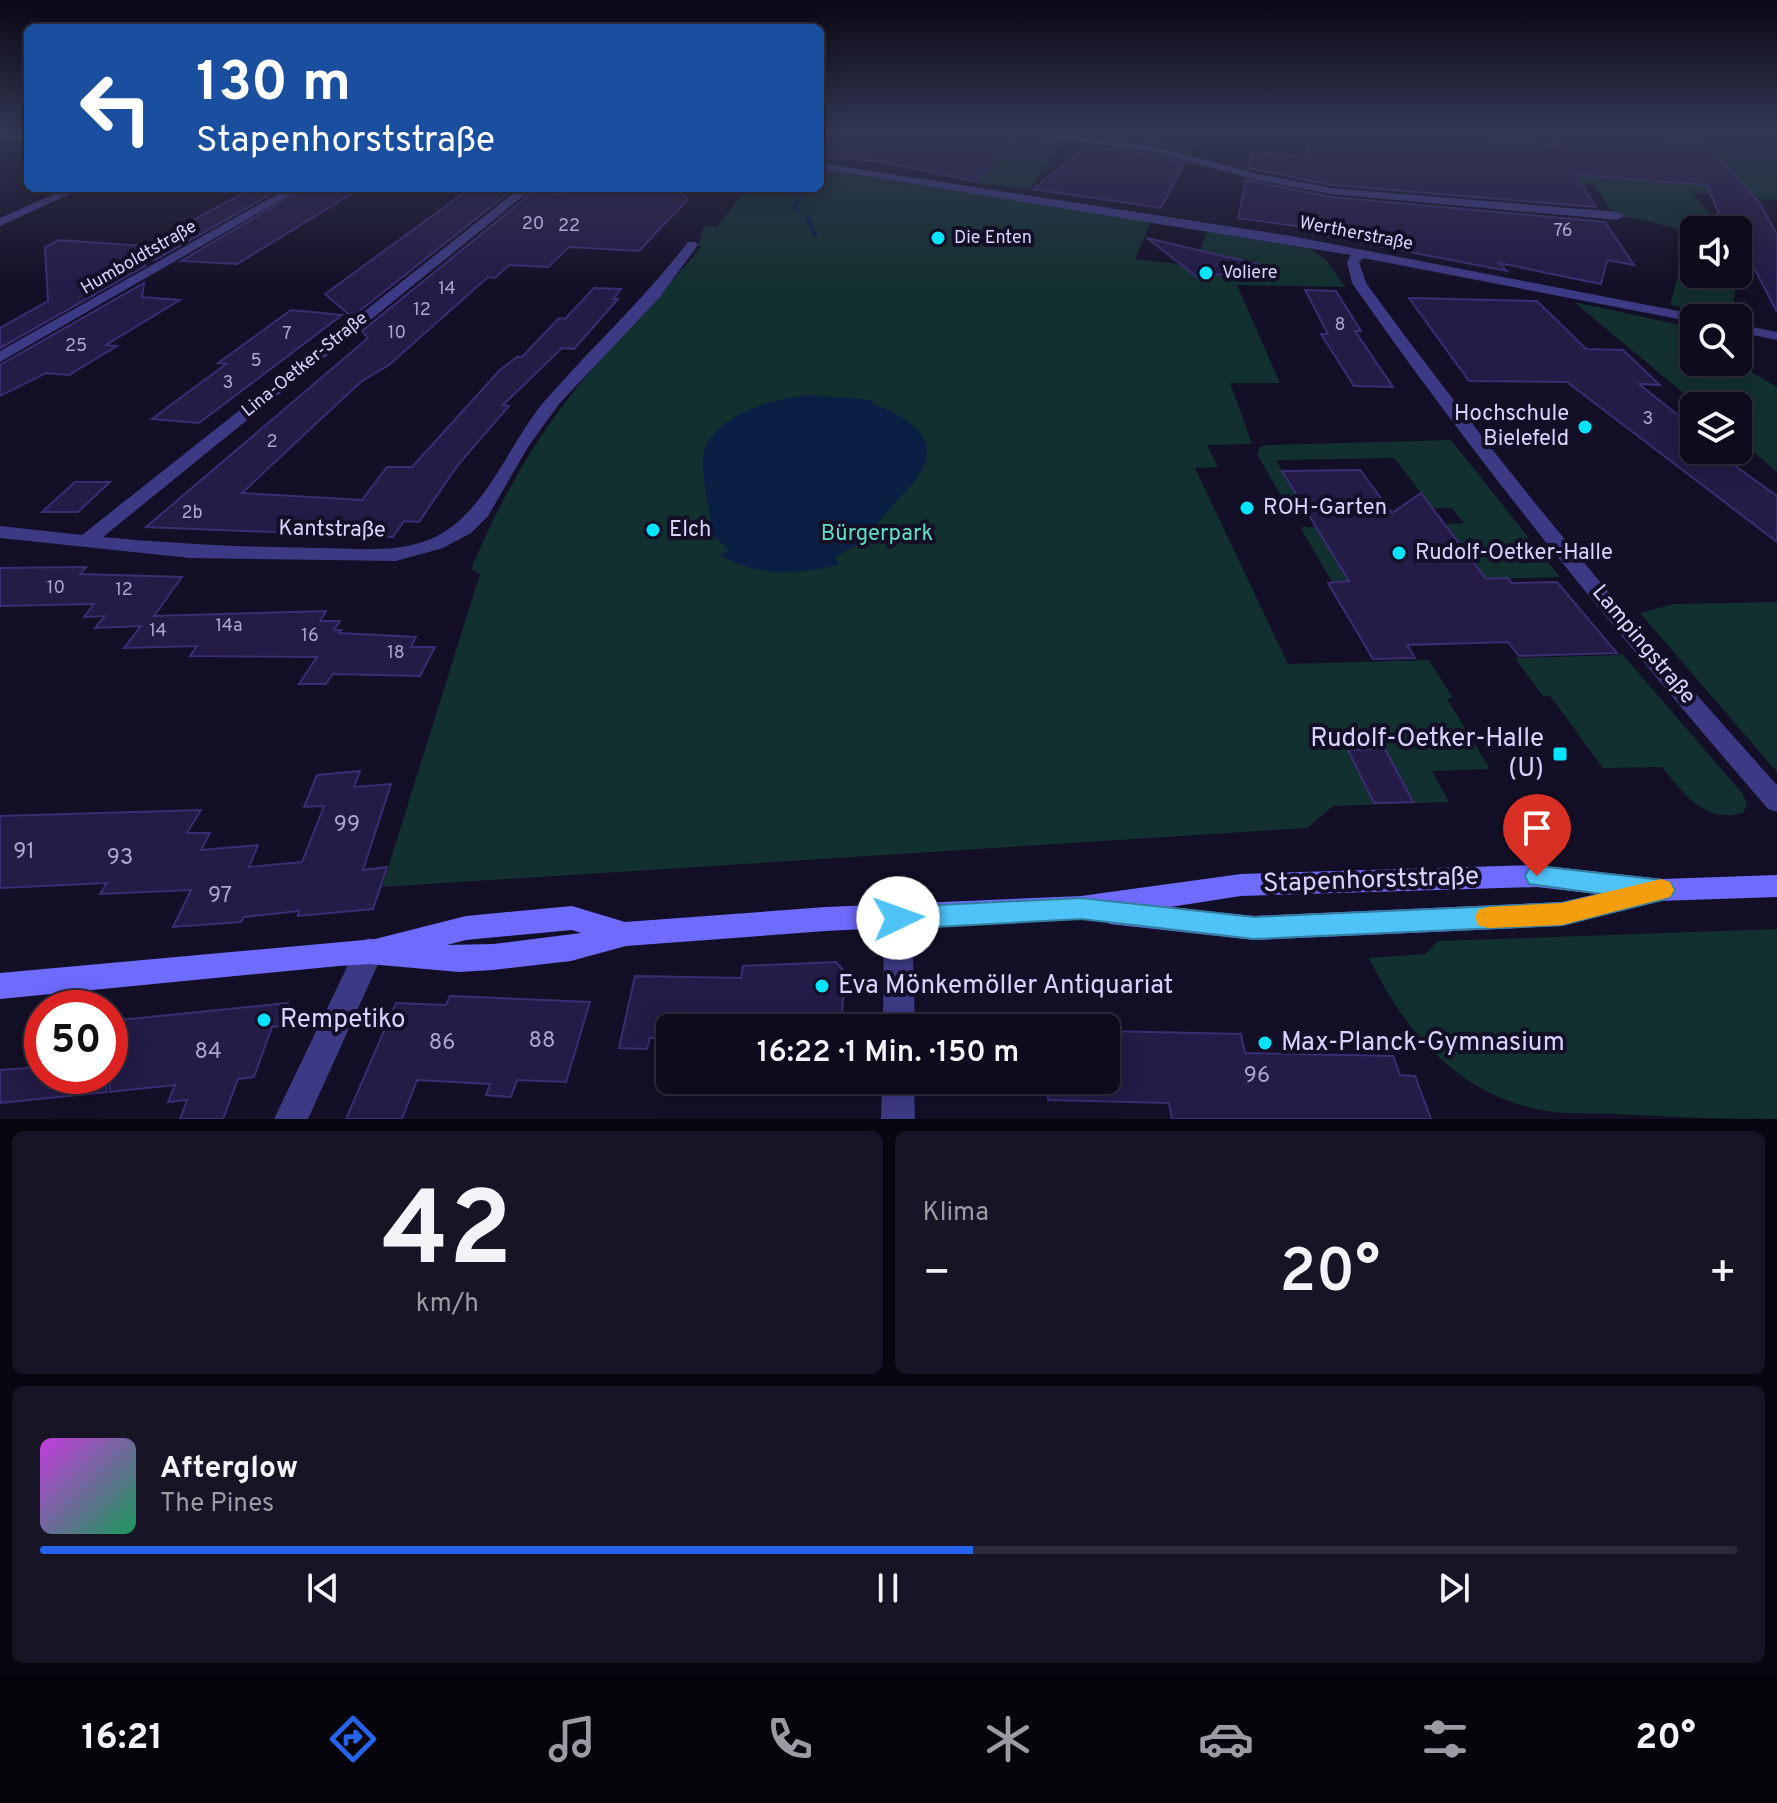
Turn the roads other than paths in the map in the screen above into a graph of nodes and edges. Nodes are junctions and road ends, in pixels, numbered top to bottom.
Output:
1 (937, 183) edge
2 (1285, 183) edge
3 (68, 192) edge
4 (289, 192) edge
5 (522, 192) edge
6 (1618, 216) dead end
7 (0, 222) edge
8 (692, 245) dead end
9 (1360, 253) junction
10 (1680, 315) edge
11 (1752, 331) edge
12 (1777, 336) edge
13 (0, 357) edge
14 (0, 532) edge
15 (84, 543) junction
16 (1777, 802) edge
17 (1777, 886) edge
18 (1662, 890) junction
19 (1081, 908) junction
20 (898, 918) junction
21 (369, 951) junction
22 (0, 986) edge
23 (899, 1014) edge
24 (898, 1094) edge
25 (291, 1119) edge
26 (898, 1119) edge

1 - 9 street, Wertherstraße
2 - 6 street
3 - 7 street
4 - 13 street, Humboldtstraße
5 - 15 street, Lina-Oetker-Straße
8 - 15 street, Kantstraße
9 - 10 street, Wertherstraße
9 - 16 street, Lampingstraße
11 - 12 street
14 - 15 street, Kantstraße
17 - 18 main road, Stapenhorststraße
18 - 19 main road, Stapenhorststraße
18 - 19 main road, Stapenhorststraße
19 - 20 main road, Stapenhorststraße
20 - 21 main road, Stapenhorststraße
20 - 23 street
21 - 22 main road, Stapenhorststraße
21 - 25 street
24 - 26 street

